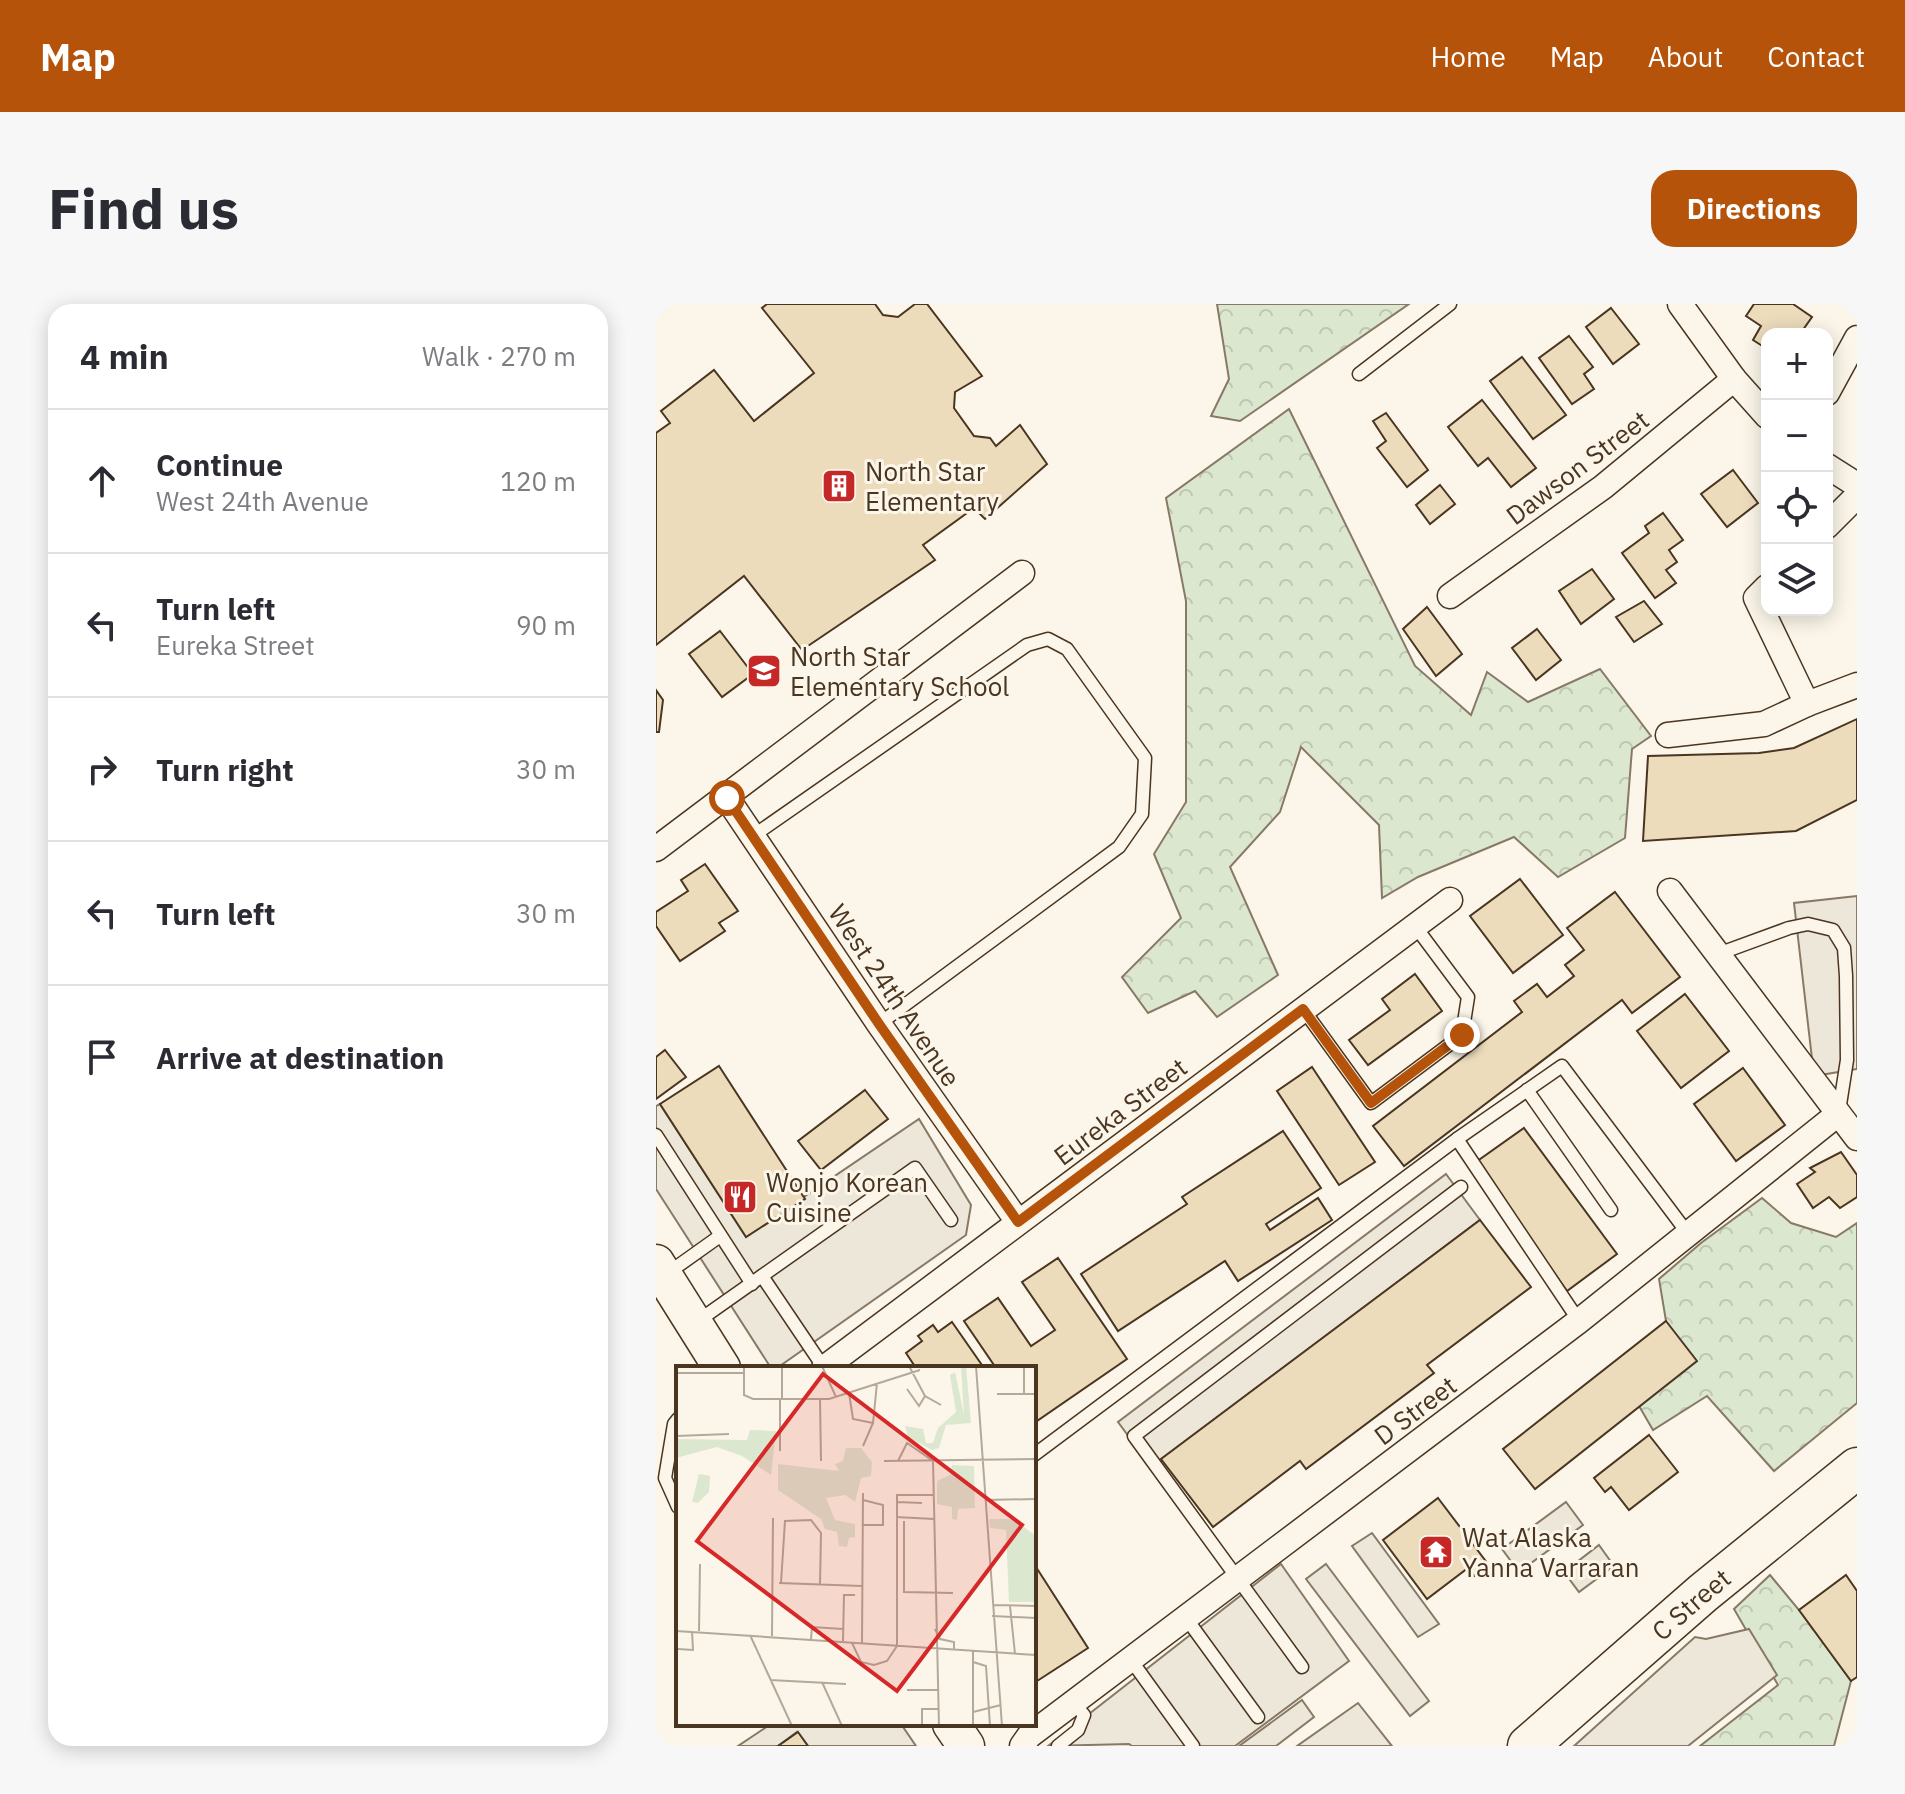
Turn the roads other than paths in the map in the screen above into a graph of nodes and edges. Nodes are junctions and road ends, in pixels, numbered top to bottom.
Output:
1 (1450, 304) edge
2 (1680, 304) edge
3 (1857, 338) edge
4 (1359, 374) dead end
5 (1734, 379) junction
6 (1833, 382) edge
7 (1761, 409) edge
8 (1833, 470) edge
9 (1857, 485) edge
10 (1857, 496) edge
11 (1833, 520) edge
12 (1022, 573) dead end
13 (1450, 596) dead end
14 (1765, 616) edge
15 (1857, 685) edge
16 (1807, 704) junction
17 (1668, 735) dead end
18 (727, 798) junction
19 (753, 836) junction
20 (656, 849) edge
21 (1670, 891) dead end
22 (1450, 900) dead end
23 (1415, 926) junction
24 (1718, 954) junction
25 (1303, 1009) junction
26 (879, 1024) junction
27 (1527, 1090) junction
28 (1838, 1114) junction
29 (656, 1135) edge
30 (1857, 1138) edge
31 (1457, 1139) junction
32 (1461, 1187) dead end
33 (1611, 1210) dead end
34 (951, 1220) dead end
35 (1018, 1222) junction
36 (1689, 1235) junction
37 (720, 1236) junction
38 (660, 1269) edge
39 (757, 1280) junction
40 (1579, 1321) junction
41 (695, 1323) junction
42 (721, 1366) edge
43 (822, 1366) edge
44 (827, 1366) edge
45 (676, 1422) edge
46 (1036, 1454) edge
47 (1851, 1484) edge
48 (676, 1503) edge
49 (1239, 1578) junction
50 (1186, 1618) junction
51 (1131, 1660) junction
52 (1302, 1667) dead end
53 (1074, 1703) junction
54 (1258, 1717) dead end
55 (952, 1726) edge
56 (966, 1746) edge
57 (1022, 1746) edge
58 (1058, 1746) edge
59 (1193, 1746) edge
60 (1528, 1746) edge

1 - 4 lane
2 - 5 street
3 - 6 street
5 - 7 street
5 - 13 street, Dawson Street
8 - 9 street
10 - 11 street
12 - 18 street
14 - 16 street
15 - 16 street
16 - 17 street
18 - 19 street, West 24th Avenue
18 - 20 street
19 - 26 street, West 24th Avenue
19 - 26 lane
21 - 24 street
22 - 23 street, Eureka Street
23 - 25 street, Eureka Street
23 - 25 lane
24 - 28 street
24 - 28 lane
25 - 35 street, Eureka Street
26 - 35 street, West 24th Avenue
27 - 31 lane
27 - 33 lane
27 - 36 lane
28 - 30 street
28 - 36 street, D Street
29 - 37 lane
31 - 40 lane
31 - 46 lane
32 - 49 lane
34 - 39 lane
35 - 44 street, Eureka Street
36 - 40 street, D Street
37 - 38 lane
37 - 39 lane
38 - 41 main road
39 - 41 lane
39 - 43 lane
40 - 49 street, D Street
41 - 42 main road
45 - 48 lane
47 - 60 main road, C Street
49 - 50 street, D Street
49 - 52 lane
50 - 51 street, D Street
50 - 54 lane
51 - 53 street, D Street
51 - 59 lane
53 - 57 street, D Street
53 - 58 lane
55 - 56 main road

